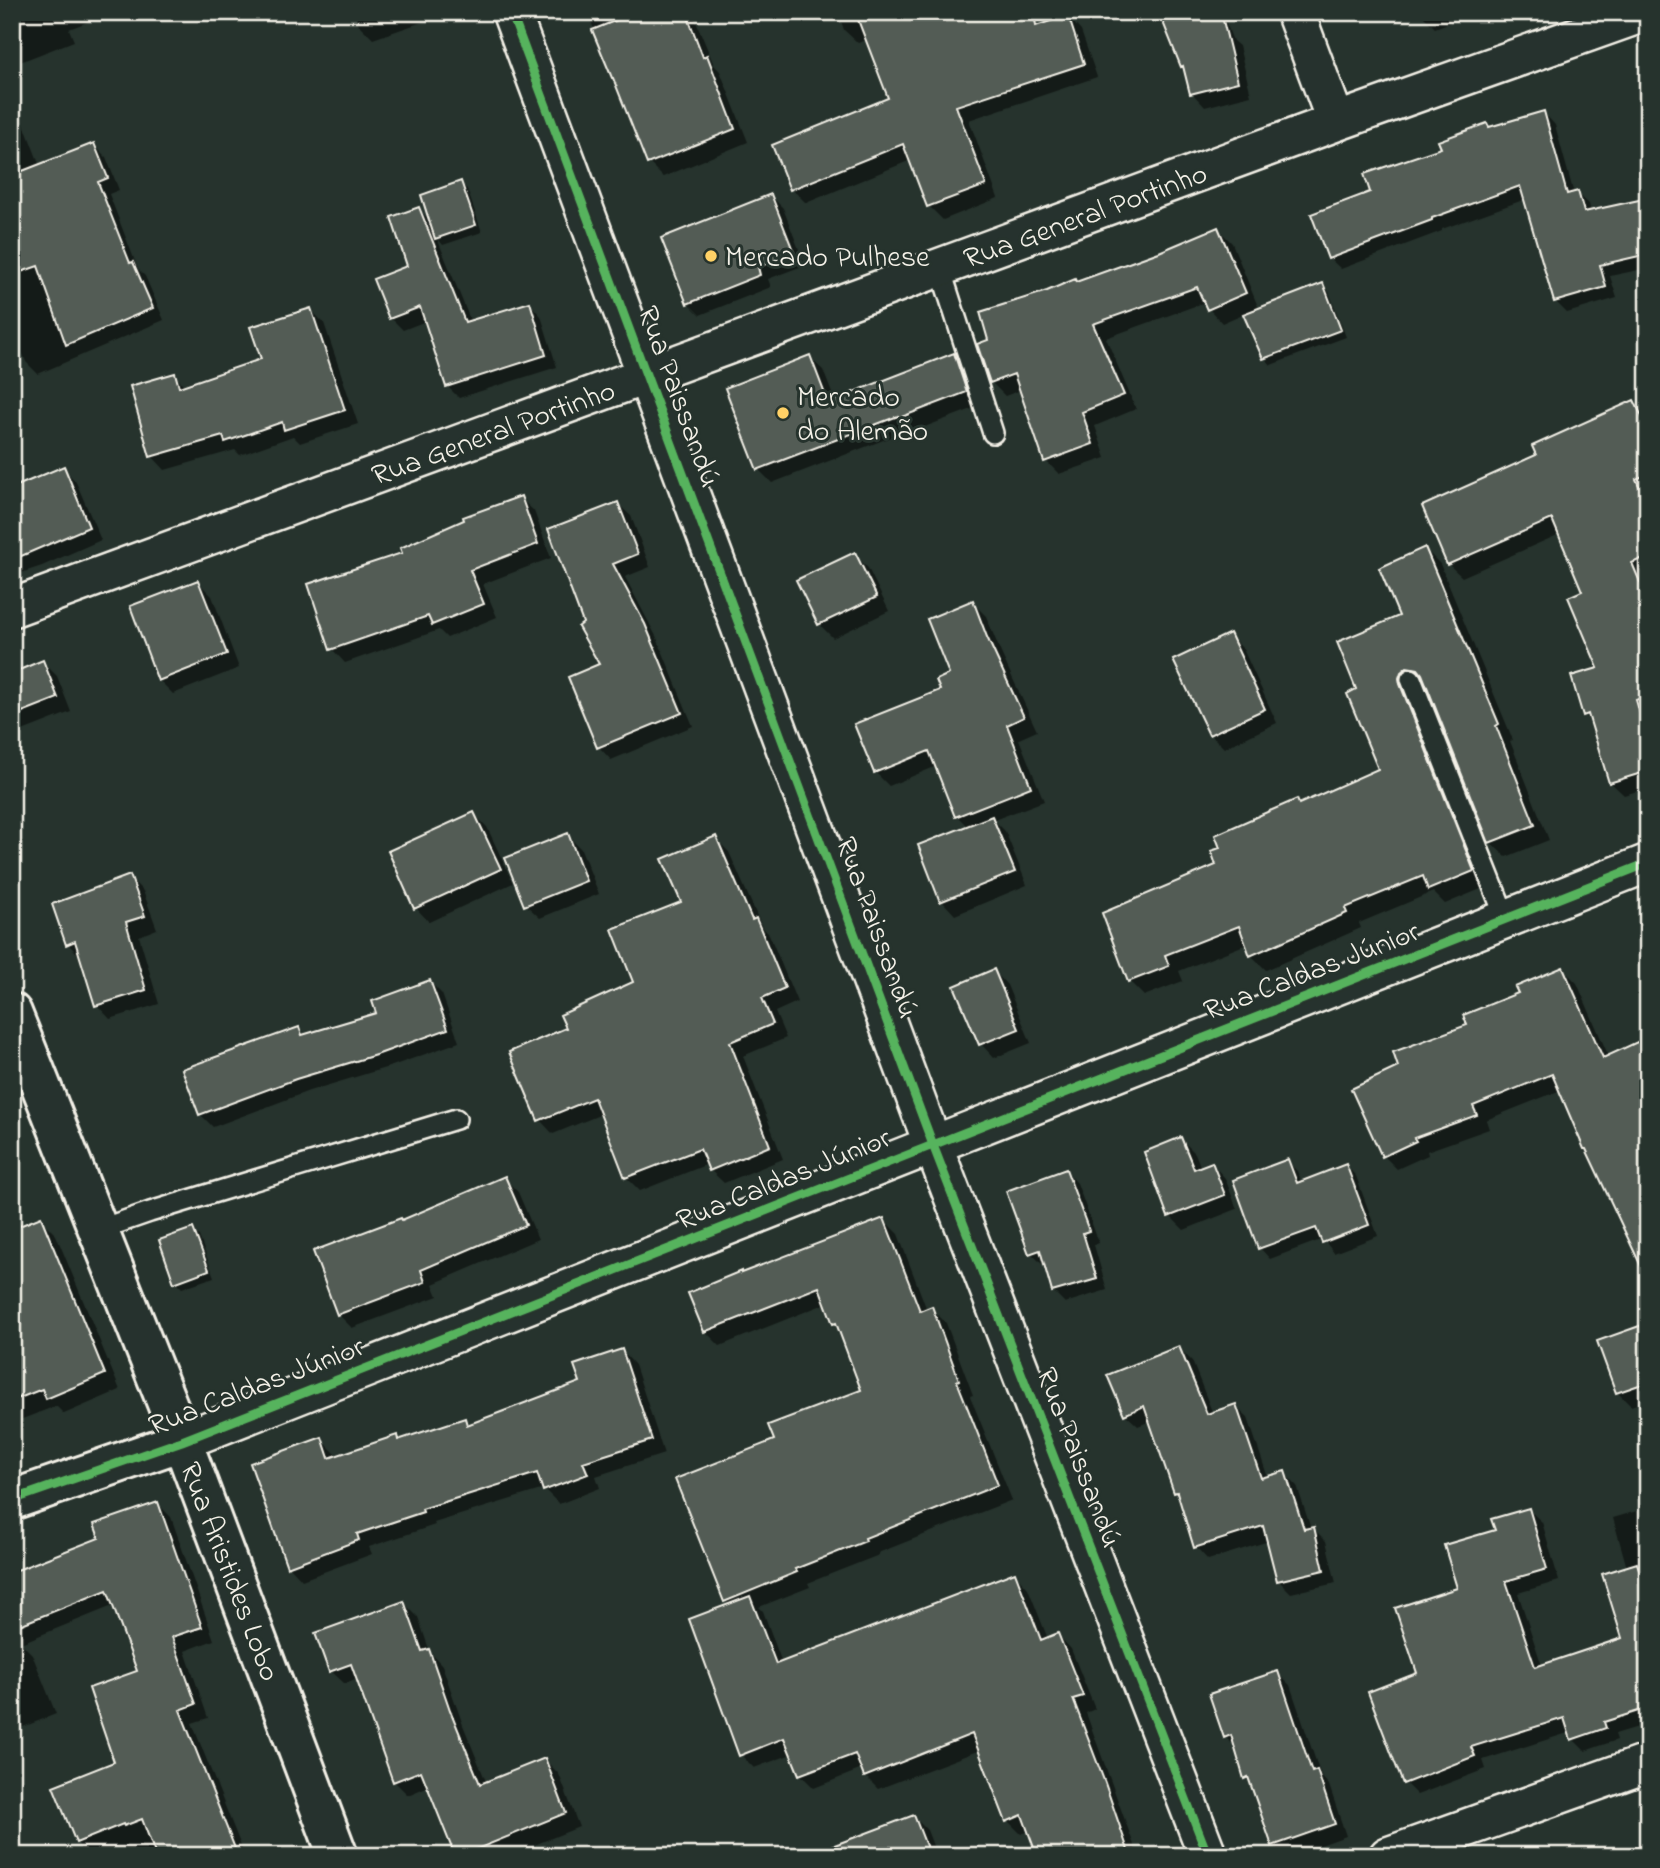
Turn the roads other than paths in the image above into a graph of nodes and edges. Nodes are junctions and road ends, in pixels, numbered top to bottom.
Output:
1 (511, 12) edge
2 (1295, 12) edge
3 (1646, 12) edge
4 (1336, 122) junction
5 (940, 268) junction
6 (646, 376) junction
7 (993, 433) dead end
8 (12, 608) edge
9 (1411, 679) dead end
10 (1648, 863) edge
11 (1506, 919) junction
12 (12, 1013) edge
13 (456, 1119) dead end
14 (933, 1145) junction
15 (98, 1230) junction
16 (182, 1441) junction
17 (12, 1500) edge
18 (1648, 1763) edge
19 (338, 1856) edge
20 (1208, 1856) edge
21 (1388, 1856) edge

1 - 6 street, Rua Paissandú
2 - 4 street
3 - 4 street, Rua General Portinho
4 - 5 street, Rua General Portinho
5 - 6 street, Rua General Portinho
5 - 7 lane
6 - 8 street, Rua General Portinho
6 - 14 street, Rua Paissandú
9 - 11 lane
10 - 11 street, Rua Caldas Júnior
11 - 14 street, Rua Caldas Júnior
12 - 15 street, Rua Aristides Lobo
13 - 15 lane
14 - 16 street, Rua Caldas Júnior
14 - 20 street, Rua Paissandú
15 - 16 street, Rua Aristides Lobo
16 - 17 street, Rua Caldas Júnior
16 - 19 street, Rua Aristides Lobo
18 - 21 street

